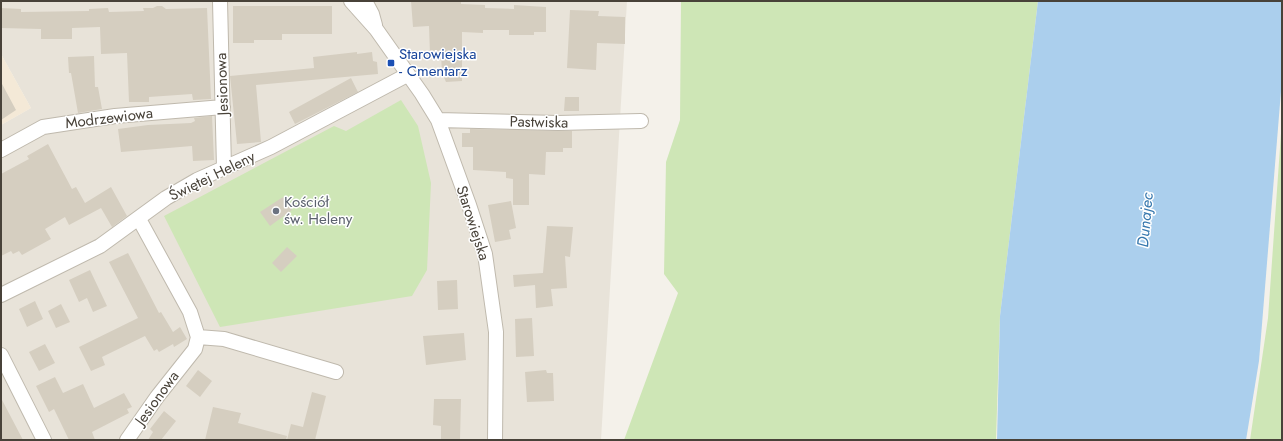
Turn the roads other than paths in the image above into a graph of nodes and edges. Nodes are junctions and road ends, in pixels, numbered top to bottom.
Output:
1 (220, 1) edge
2 (351, 1) edge
3 (366, 1) edge
4 (375, 7) edge
5 (376, 29) junction
6 (407, 75) junction
7 (223, 106) junction
8 (438, 120) junction
9 (641, 121) dead end
10 (1, 150) edge
11 (224, 168) junction
12 (139, 219) junction
13 (1, 295) edge
14 (198, 337) junction
15 (1, 355) edge
16 (336, 372) dead end
17 (44, 440) edge
18 (127, 440) edge
19 (495, 440) edge

1 - 7 street, Jesionowa
2 - 5 street, Starowiejska
3 - 4 street, Starowiejska
4 - 5 street, Starowiejska
5 - 6 street, Starowiejska
6 - 8 street, Starowiejska
6 - 11 street, Świętej Heleny
7 - 10 street, Modrzewiowa
7 - 11 street, Jesionowa
8 - 9 street, Pastwiska
8 - 19 street, Starowiejska
11 - 12 street, Świętej Heleny
12 - 13 street, Świętej Heleny
12 - 14 street
14 - 16 street
14 - 18 street, Jesionowa
15 - 17 street

